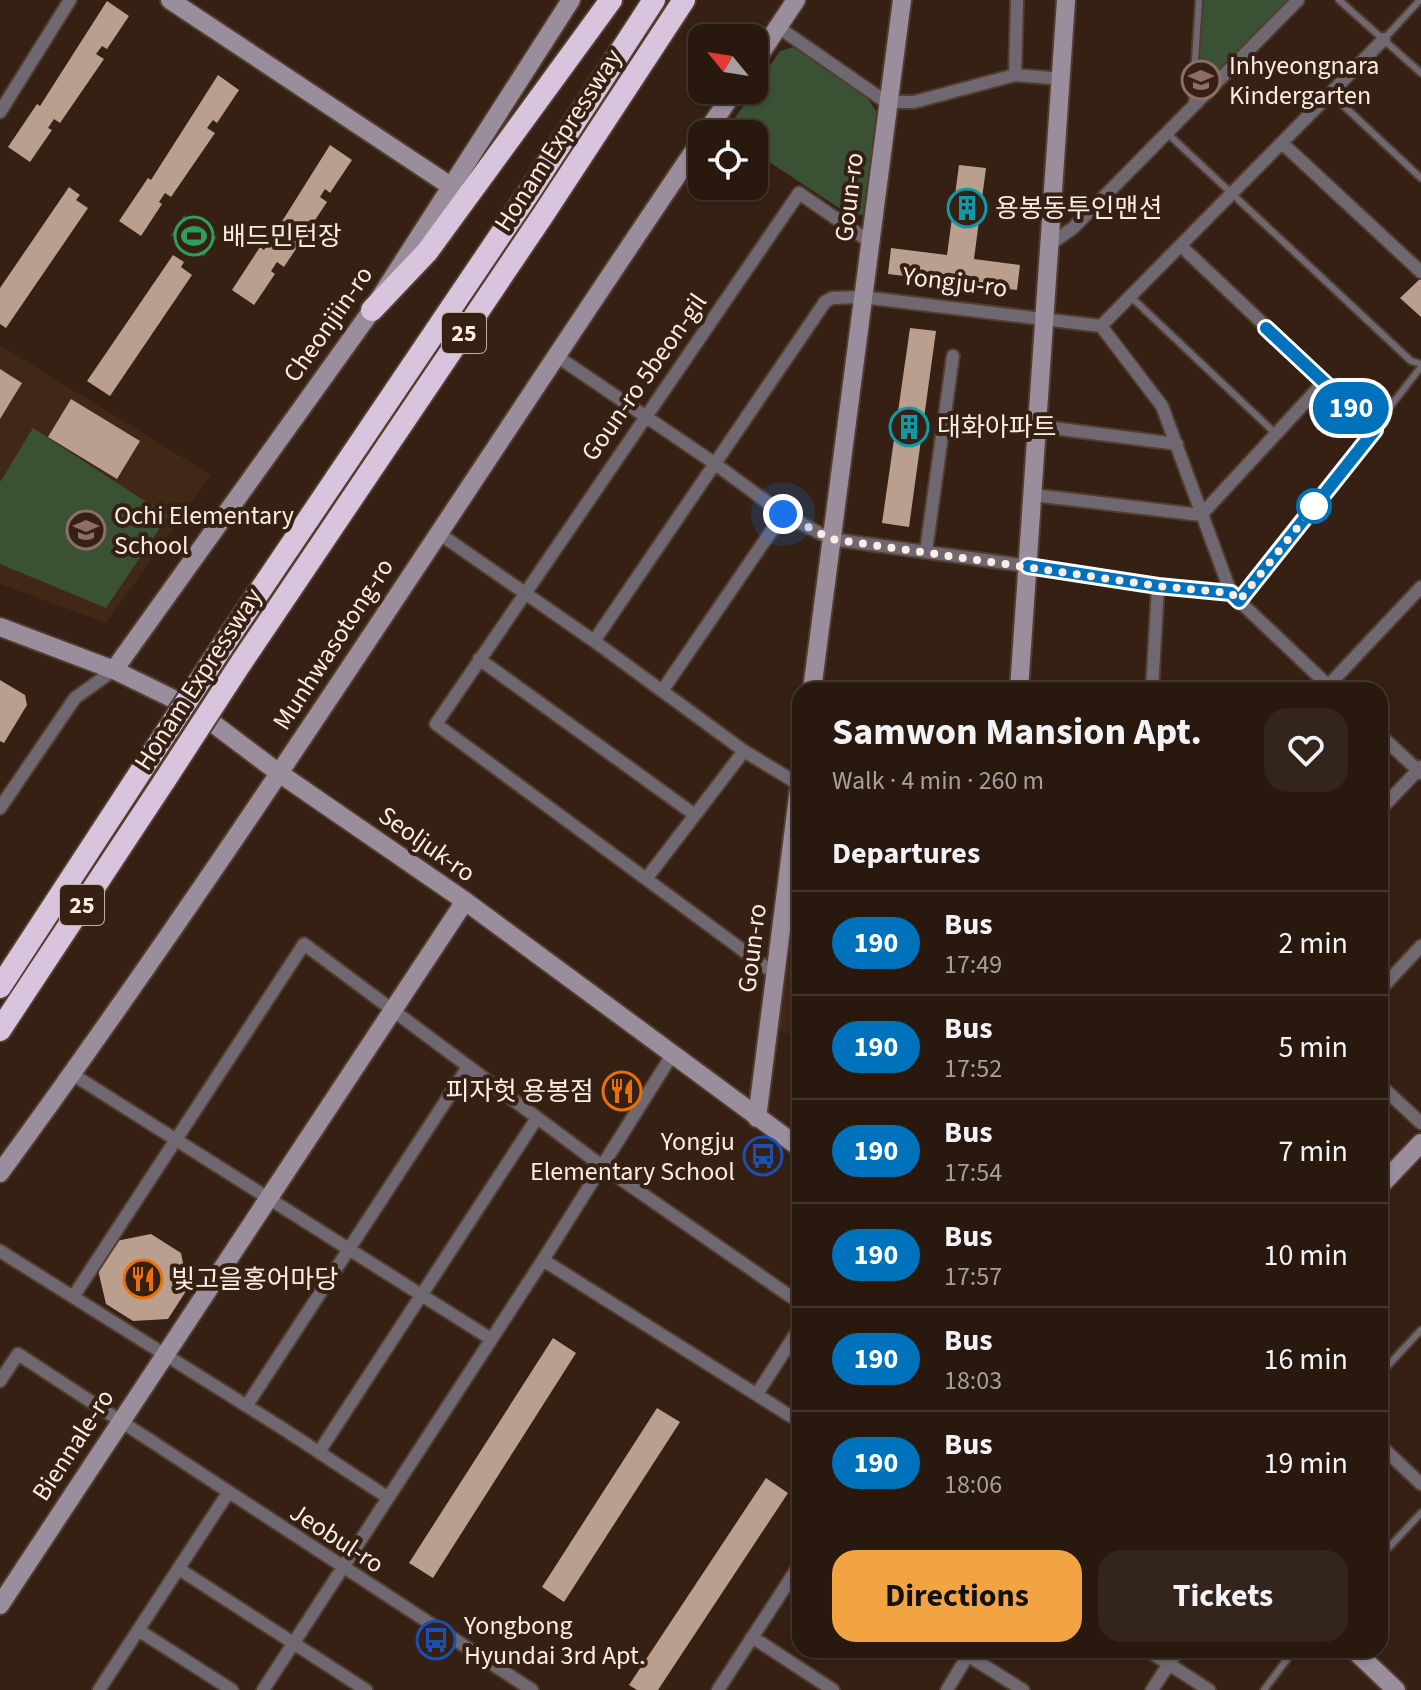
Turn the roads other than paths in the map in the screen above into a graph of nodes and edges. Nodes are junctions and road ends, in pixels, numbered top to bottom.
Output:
1 (70, 0) edge
2 (170, 0) edge
3 (571, 0) edge
4 (611, 0) edge
5 (654, 0) edge
6 (684, 0) edge
7 (796, 0) edge
8 (902, 0) edge
9 (1017, 0) edge
10 (1066, 0) edge
11 (1199, 0) edge
12 (1298, 0) edge
13 (1339, 0) edge
14 (1420, 0) edge
15 (778, 27) junction
16 (1384, 39) junction
17 (768, 42) edge
18 (1421, 73) edge
19 (1015, 75) junction
20 (1062, 79) junction
21 (1330, 93) junction
22 (886, 102) junction
23 (1192, 106) junction
24 (0, 112) edge
25 (1167, 133) junction
26 (1282, 143) junction
27 (688, 160) edge
28 (1421, 178) edge
29 (452, 187) junction
30 (1230, 195) junction
31 (870, 242) junction
32 (1049, 245) junction
33 (1181, 246) junction
34 (1421, 272) edge
35 (1130, 296) junction
36 (862, 297) junction
37 (372, 310) junction
38 (1043, 319) junction
39 (1101, 326) junction
40 (555, 355) junction
41 (953, 356) dead end
42 (1421, 366) edge
43 (1323, 383) junction
44 (645, 415) junction
45 (1037, 426) junction
46 (1375, 430) junction
47 (1277, 435) junction
48 (1177, 444) junction
49 (714, 463) junction
50 (1033, 495) junction
51 (783, 514) junction
52 (1201, 515) junction
53 (437, 532) junction
54 (831, 539) junction
55 (926, 551) junction
56 (1028, 566) junction
57 (1158, 586) junction
58 (1421, 587) edge
59 (524, 593) junction
60 (1235, 597) junction
61 (0, 627) edge
62 (594, 641) junction
63 (479, 659) junction
64 (114, 670) junction
65 (813, 682) edge
66 (1020, 682) edge
67 (1152, 682) edge
68 (1322, 682) edge
69 (1335, 682) edge
70 (662, 691) junction
71 (1388, 742) edge
72 (744, 751) junction
73 (1420, 770) edge
74 (279, 773) junction
75 (792, 778) edge
76 (1388, 802) edge
77 (0, 808) edge
78 (695, 815) junction
79 (792, 844) edge
80 (646, 879) junction
81 (465, 901) junction
82 (1418, 949) edge
83 (775, 974) junction
84 (1388, 981) edge
85 (0, 987) edge
86 (392, 1010) junction
87 (0, 1030) edge
88 (672, 1055) junction
89 (468, 1067) junction
90 (72, 1074) junction
91 (1388, 1092) edge
92 (537, 1118) junction
93 (757, 1118) junction
94 (1421, 1123) edge
95 (176, 1140) junction
96 (792, 1142) edge
97 (1421, 1143) edge
98 (602, 1166) junction
99 (0, 1173) edge
100 (1388, 1178) edge
101 (268, 1198) junction
102 (349, 1249) junction
103 (0, 1251) edge
104 (543, 1260) junction
105 (422, 1294) junction
106 (73, 1297) junction
107 (792, 1297) edge
108 (1421, 1330) edge
109 (491, 1339) junction
110 (792, 1339) edge
111 (165, 1354) junction
112 (1388, 1365) edge
113 (0, 1381) edge
114 (757, 1394) junction
115 (247, 1405) junction
116 (792, 1417) edge
117 (119, 1422) junction
118 (319, 1452) junction
119 (1388, 1453) edge
120 (1421, 1484) edge
121 (228, 1493) junction
122 (387, 1497) junction
123 (1421, 1513) edge
124 (1388, 1548) edge
125 (343, 1568) junction
126 (179, 1569) junction
127 (792, 1576) edge
128 (0, 1605) edge
129 (138, 1630) junction
130 (752, 1637) junction
131 (294, 1643) junction
132 (963, 1658) edge
133 (975, 1658) edge
134 (1160, 1658) edge
135 (1173, 1658) edge
136 (1288, 1658) edge
137 (1360, 1658) edge
138 (1169, 1664) junction
139 (1376, 1682) edge
140 (99, 1690) edge
141 (232, 1690) edge
142 (263, 1690) edge
143 (366, 1690) edge
144 (532, 1690) edge
145 (718, 1690) edge
146 (833, 1690) edge
147 (947, 1690) edge
148 (1023, 1690) edge
149 (1152, 1690) edge
150 (1209, 1690) edge
151 (1264, 1690) edge
152 (1396, 1690) edge

1 - 24 street
2 - 29 street
3 - 29 street, Cheonjiin-ro
4 - 37 highway
5 - 85 highway, Honam Expressway / 25, bridge
6 - 87 highway, Honam Expressway / 25, bridge
7 - 15 street
8 - 22 street, Goun-ro
9 - 19 street
10 - 20 street, Yongju-ro
11 - 23 lane
12 - 23 street
13 - 16 lane
14 - 16 lane
15 - 17 street
15 - 22 street
16 - 18 lane
16 - 21 street
19 - 20 street
19 - 22 street
20 - 32 street, Yongju-ro
21 - 26 street
21 - 28 lane
22 - 31 street, Goun-ro
23 - 25 street
25 - 30 lane
25 - 32 street
26 - 30 street
26 - 34 street
27 - 40 street, Munhwasotong-ro
29 - 37 street, Cheonjiin-ro
30 - 33 street
30 - 42 lane
31 - 36 street, Goun-ro
31 - 44 street, Goun-ro 5beon-gil
32 - 38 street, Yongju-ro
33 - 35 street
33 - 43 street
35 - 39 street
35 - 47 lane
36 - 38 street, Yongju-ro
36 - 49 street
36 - 54 street, Goun-ro
37 - 64 street, Cheonjiin-ro
38 - 39 street
38 - 45 street, Yongju-ro
39 - 48 street
40 - 44 street
40 - 53 street, Munhwasotong-ro
41 - 55 street
42 - 46 lane
43 - 46 street
43 - 47 street
44 - 49 street
44 - 59 street, Goun-ro 5beon-gil
45 - 48 street
45 - 50 street, Yongju-ro
46 - 60 lane
47 - 52 street
48 - 52 street
49 - 51 street
49 - 62 street
50 - 52 street
50 - 56 street, Yongju-ro
51 - 54 street
51 - 70 street
52 - 60 street
53 - 59 street
53 - 74 street, Munhwasotong-ro
54 - 55 street
54 - 65 street, Goun-ro
55 - 56 street
56 - 57 lane
56 - 66 street, Yongju-ro
57 - 60 lane
57 - 67 street
58 - 69 street
59 - 62 street
59 - 63 street, Goun-ro 5beon-gil
60 - 68 street
61 - 64 street, Seoljuk-ro
62 - 70 street
63 - 78 street
63 - 80 street, Goun-ro 5beon-gil
64 - 74 street, Seoljuk-ro
64 - 77 street
70 - 72 street
71 - 73 street
72 - 75 street
72 - 78 street
73 - 76 street
74 - 81 street, Seoljuk-ro
74 - 90 street, Munhwasotong-ro
78 - 80 street
79 - 83 street, Goun-ro
80 - 83 street, Goun-ro 5beon-gil
81 - 86 street, Biennale-ro
81 - 88 street, Seoljuk-ro
82 - 84 street
83 - 93 street, Goun-ro
86 - 89 street
86 - 95 street
86 - 101 street, Biennale-ro
88 - 93 street, Seoljuk-ro
88 - 98 street
89 - 92 street
89 - 102 street
90 - 95 street
90 - 99 street, Munhwasotong-ro
91 - 94 street
92 - 98 street
92 - 105 street
93 - 96 street, Seoljuk-ro
95 - 101 street
95 - 106 street
97 - 100 street
98 - 104 street
98 - 107 street
101 - 102 street
101 - 111 street, Biennale-ro
102 - 105 street
102 - 115 street
103 - 106 street
104 - 109 street
104 - 114 street
105 - 109 street
105 - 118 street
106 - 111 street
108 - 112 lane
109 - 122 street
110 - 114 street
111 - 115 street
111 - 117 street, Biennale-ro
113 - 117 street, Jeobul-ro
114 - 116 street
115 - 118 street
117 - 121 street, Jeobul-ro
117 - 128 street, Biennale-ro
118 - 122 street
119 - 120 street
121 - 125 street, Jeobul-ro
121 - 126 street
122 - 125 street
123 - 124 lane
125 - 131 street
125 - 144 street, Jeobul-ro
126 - 129 street
126 - 131 street
127 - 130 street
129 - 140 street
129 - 141 street
130 - 145 street
130 - 146 street
131 - 142 street
131 - 143 street
132 - 147 street
133 - 148 street
134 - 138 street
135 - 138 street
136 - 151 lane
137 - 139 street
138 - 149 street
138 - 150 street
139 - 152 street

